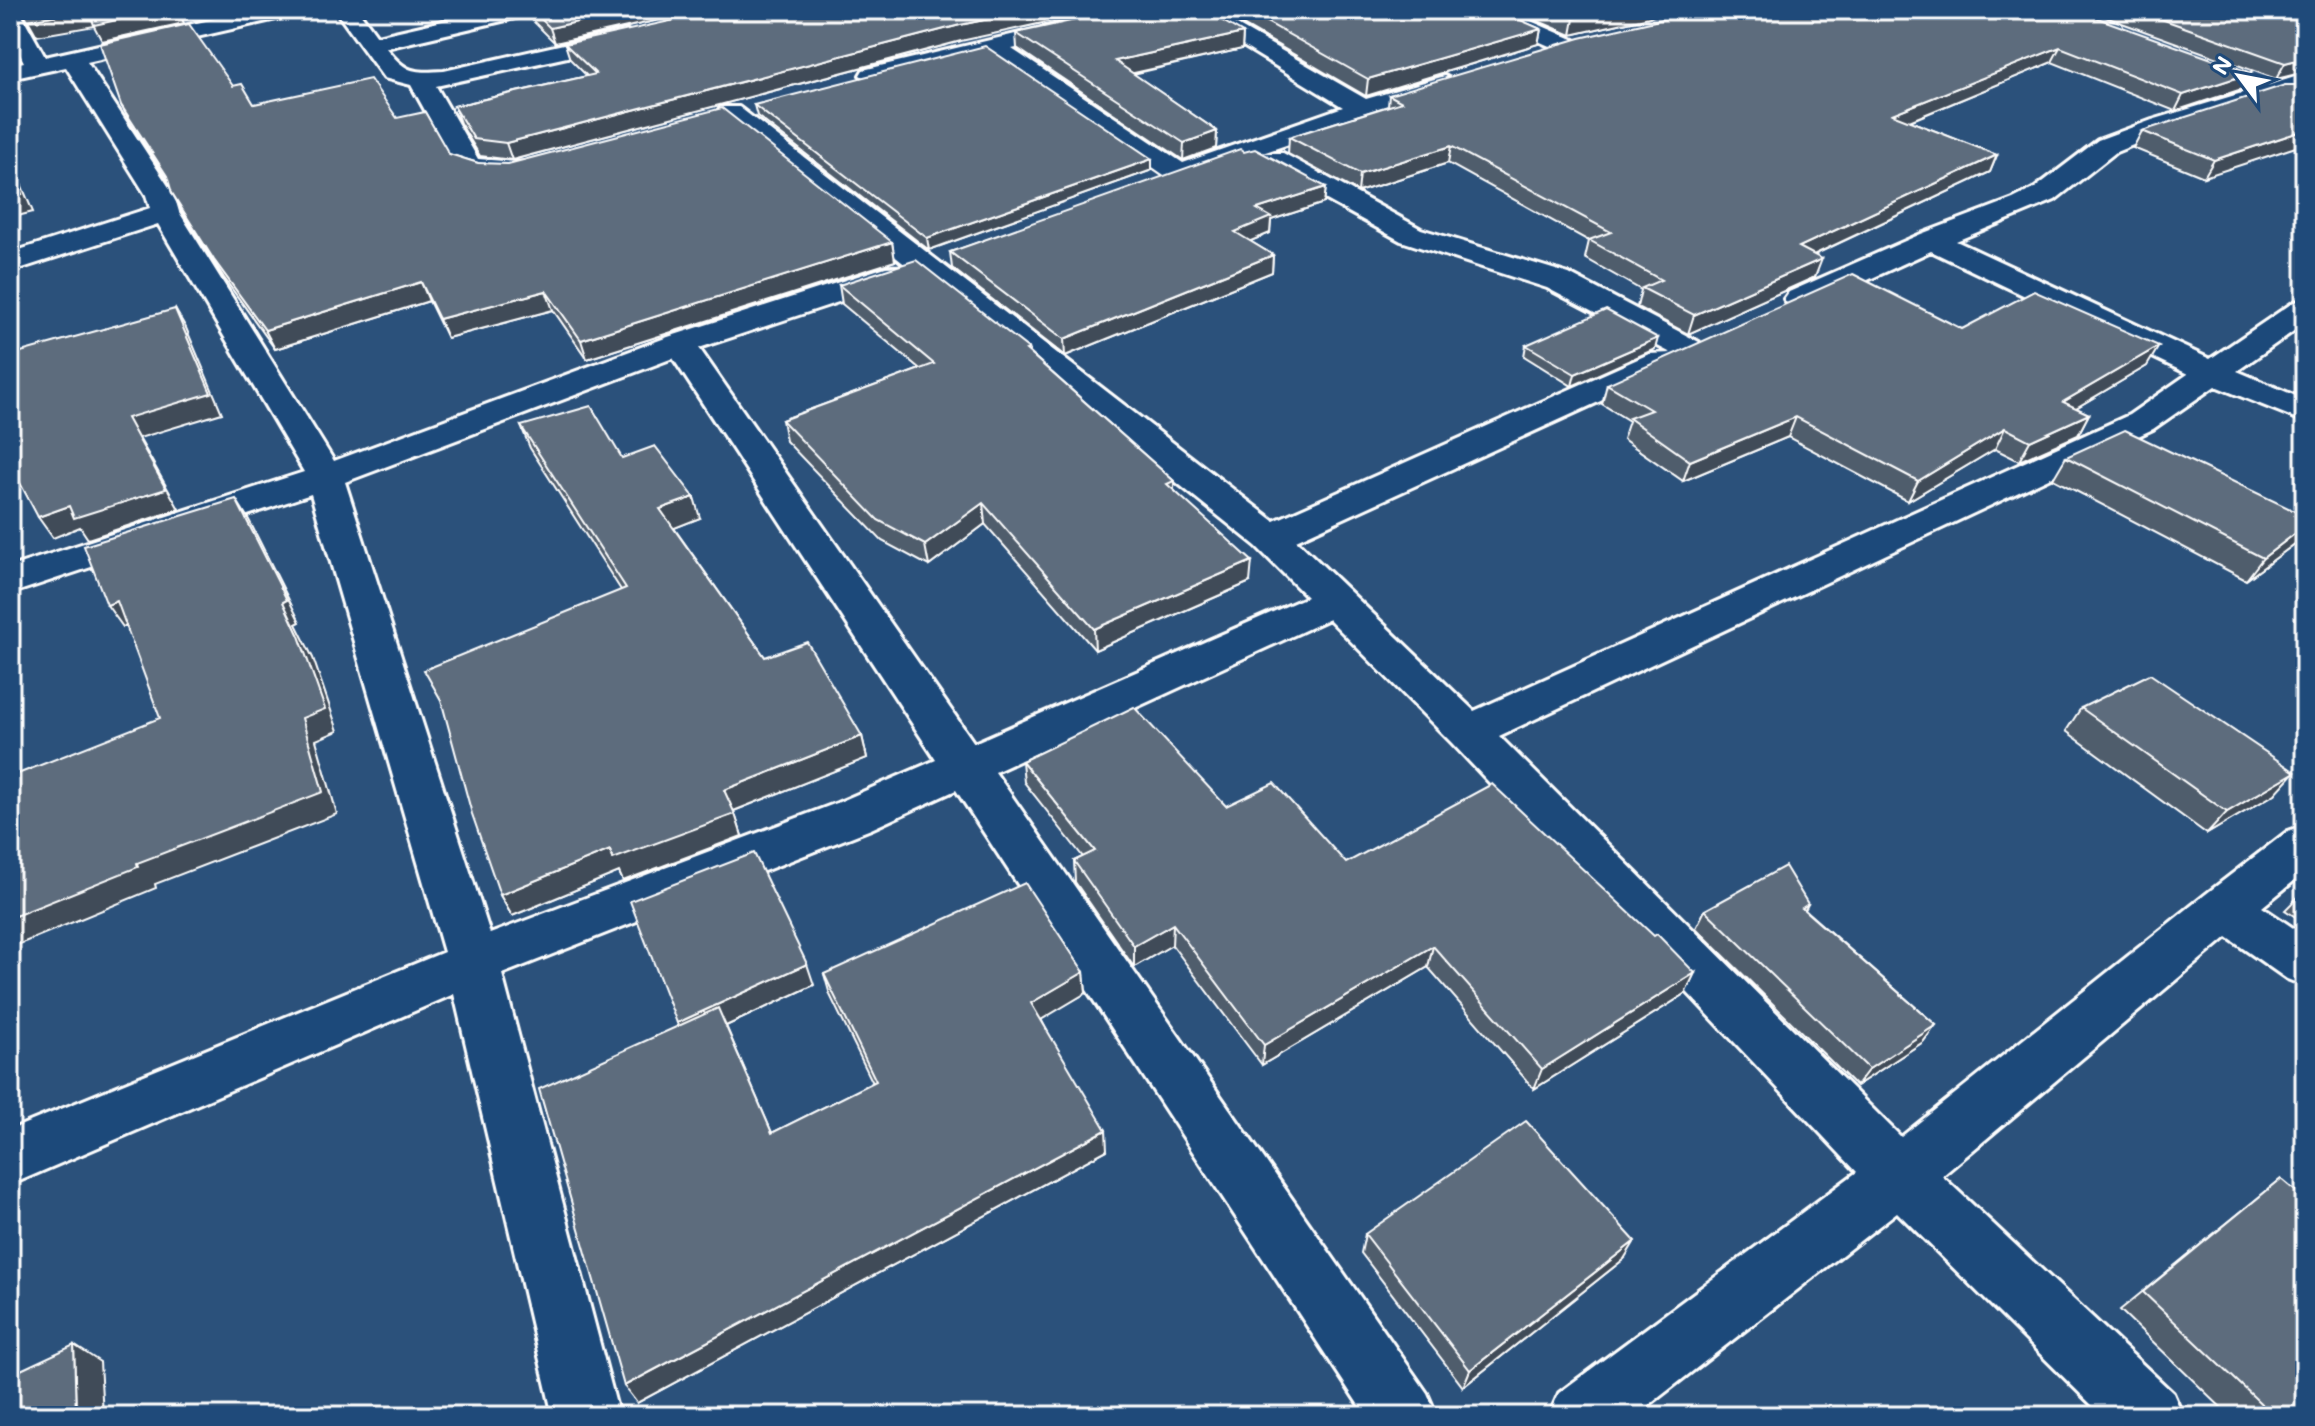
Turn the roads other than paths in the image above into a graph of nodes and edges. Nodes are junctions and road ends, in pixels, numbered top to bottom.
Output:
1 (17, 10) edge
2 (285, 10) edge
3 (346, 10) edge
4 (520, 10) edge
5 (1146, 10) edge
6 (1195, 10) edge
7 (1486, 10) edge
8 (10, 12) edge
9 (642, 34) edge
10 (1599, 39) edge
11 (372, 44) junction
12 (992, 46) junction
13 (1569, 46) junction
14 (73, 58) junction
15 (1525, 59) edge
16 (38, 66) junction
17 (10, 72) edge
18 (2231, 74) edge
19 (1466, 77) edge
20 (420, 80) junction
21 (854, 80) edge
22 (2305, 81) edge
23 (2275, 90) junction
24 (2305, 101) edge
25 (761, 104) edge
26 (1363, 108) junction
27 (730, 112) junction
28 (701, 120) edge
29 (1251, 148) junction
30 (542, 163) edge
31 (165, 212) junction
32 (1931, 240) junction
33 (936, 260) junction
34 (10, 263) edge
35 (2305, 309) edge
36 (1773, 311) edge
37 (1716, 336) edge
38 (680, 344) junction
39 (1687, 349) junction
40 (2212, 373) junction
41 (2305, 412) edge
42 (325, 477) junction
43 (1270, 537) junction
44 (10, 581) edge
45 (1333, 601) junction
46 (1468, 732) junction
47 (962, 766) junction
48 (2305, 844) edge
49 (2224, 908) junction
50 (473, 963) junction
51 (2305, 964) edge
52 (10, 1158) edge
53 (1899, 1175) junction
54 (586, 1416) edge
55 (1404, 1416) edge
56 (1582, 1416) edge
57 (2150, 1416) edge

1 - 8 street
2 - 14 street
3 - 11 street
4 - 11 street
5 - 12 street
6 - 26 street
7 - 13 street
8 - 16 street
9 - 20 street
10 - 13 street
11 - 20 street
12 - 21 street
12 - 29 street
13 - 15 street
14 - 16 street
14 - 31 street
16 - 17 street
18 - 23 street
19 - 26 street
20 - 30 street
22 - 23 street
23 - 24 street
23 - 32 street
25 - 27 street
26 - 29 street
27 - 28 street
27 - 33 street
29 - 39 street
31 - 34 street
31 - 42 street
32 - 36 street
32 - 40 street
33 - 38 street
33 - 43 street
35 - 40 street
37 - 39 street
38 - 42 street
38 - 47 street
39 - 43 street
40 - 41 street
40 - 46 street
42 - 44 street
42 - 50 street
43 - 45 street
45 - 46 street
45 - 47 street
46 - 53 street
47 - 50 street
47 - 55 street
48 - 49 street
49 - 51 street
49 - 53 street
50 - 52 street
50 - 54 street
53 - 56 street
53 - 57 street

